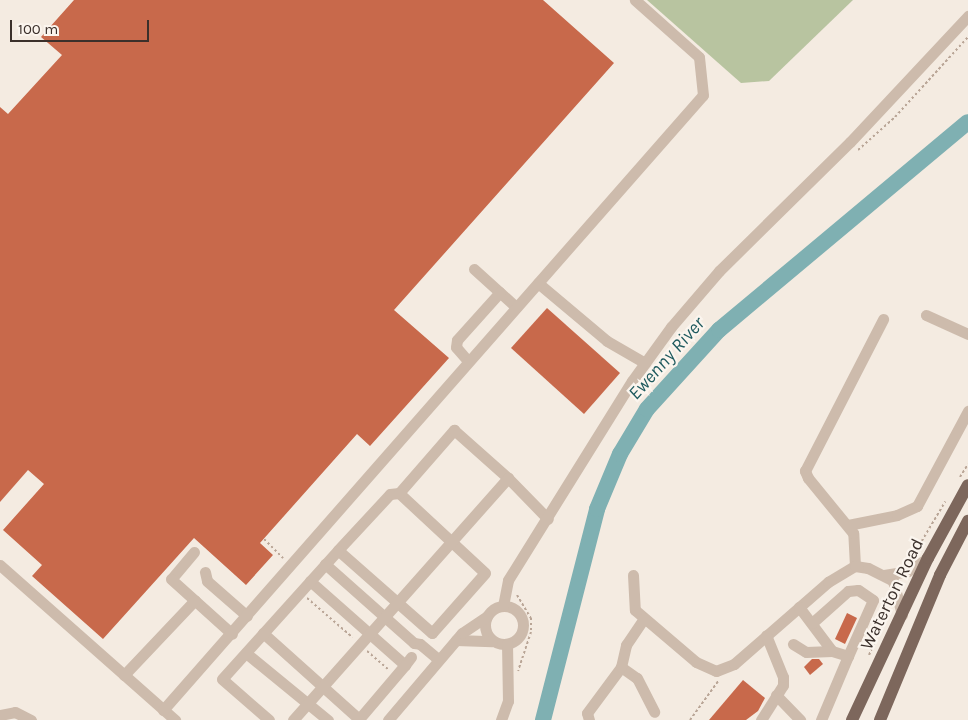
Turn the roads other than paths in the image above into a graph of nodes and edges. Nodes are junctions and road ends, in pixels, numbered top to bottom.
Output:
1 (635, 0) edge
2 (968, 16) edge
3 (474, 269) dead end
4 (538, 283) junction
5 (500, 292) junction
6 (516, 307) junction
7 (926, 315) dead end
8 (883, 319) dead end
9 (968, 334) edge
10 (468, 361) junction
11 (644, 363) junction
12 (968, 411) edge
13 (508, 478) junction
14 (968, 485) edge
15 (399, 493) junction
16 (548, 519) junction
17 (968, 521) edge
18 (848, 525) junction
19 (452, 541) junction
20 (338, 550) junction
21 (194, 552) dead end
22 (928, 558) junction
23 (325, 564) junction
24 (0, 565) edge
25 (855, 566) junction
26 (205, 572) dead end
27 (633, 575) dead end
28 (884, 575) junction
29 (310, 580) junction
30 (195, 600) junction
31 (398, 602) junction
32 (503, 606) junction
33 (800, 607) junction
34 (639, 614) junction
35 (902, 615) junction
36 (248, 616) junction
37 (487, 616) junction
38 (385, 618) junction
39 (812, 623) junction
40 (263, 633) junction
41 (370, 633) junction
42 (232, 634) junction
43 (766, 635) junction
44 (456, 640) junction
45 (492, 640) junction
46 (507, 644) junction
47 (793, 644) dead end
48 (832, 651) junction
49 (246, 652) junction
50 (848, 656) junction
51 (436, 662) junction
52 (622, 667) junction
53 (124, 675) junction
54 (323, 686) junction
55 (776, 695) junction
56 (309, 702) junction
57 (163, 710) junction
58 (654, 712) dead end
59 (0, 715) edge
60 (31, 720) edge
61 (175, 720) edge
62 (269, 720) edge
63 (293, 720) edge
64 (328, 720) edge
65 (388, 720) edge
66 (501, 720) edge
67 (589, 720) edge
68 (761, 720) edge
69 (800, 720) edge
70 (821, 720) edge
71 (852, 720) edge
72 (880, 720) edge

1 - 4 street
2 - 11 street
3 - 5 street
4 - 6 street
4 - 11 street
5 - 6 street
5 - 10 street
6 - 10 street
7 - 9 street
8 - 18 street
10 - 36 street
11 - 16 street
12 - 18 street
13 - 15 street
13 - 16 street
13 - 19 street
14 - 22 main road, Waterton Road
15 - 19 street
15 - 20 street
16 - 32 street
17 - 72 main road, Waterton Road
18 - 25 street
19 - 31 street
19 - 31 street
20 - 23 street
20 - 31 street
21 - 30 street
22 - 28 street
22 - 35 main road, Waterton Road
23 - 29 street
23 - 38 street
24 - 53 street
25 - 28 street
25 - 33 street
26 - 36 street
27 - 34 street
28 - 35 street
29 - 40 street
29 - 41 street
30 - 42 street
30 - 53 street
31 - 38 street
32 - 37 street
32 - 46 street
33 - 39 street
33 - 43 street
34 - 43 street
34 - 52 street
35 - 71 main road, Waterton Road
36 - 42 street
37 - 44 street
37 - 45 street
38 - 41 street
38 - 51 street
39 - 48 street
39 - 50 street
40 - 49 street
40 - 54 street
41 - 54 street
41 - 54 street
42 - 57 street
43 - 55 street
44 - 45 street
44 - 51 street
45 - 46 street
46 - 66 street
47 - 48 street
48 - 50 street
49 - 56 street
49 - 62 street
50 - 70 street
51 - 65 street
52 - 58 street
52 - 67 street
53 - 57 street
54 - 56 street
55 - 68 street
55 - 69 street
56 - 63 street
56 - 64 street
57 - 61 street
59 - 60 street

